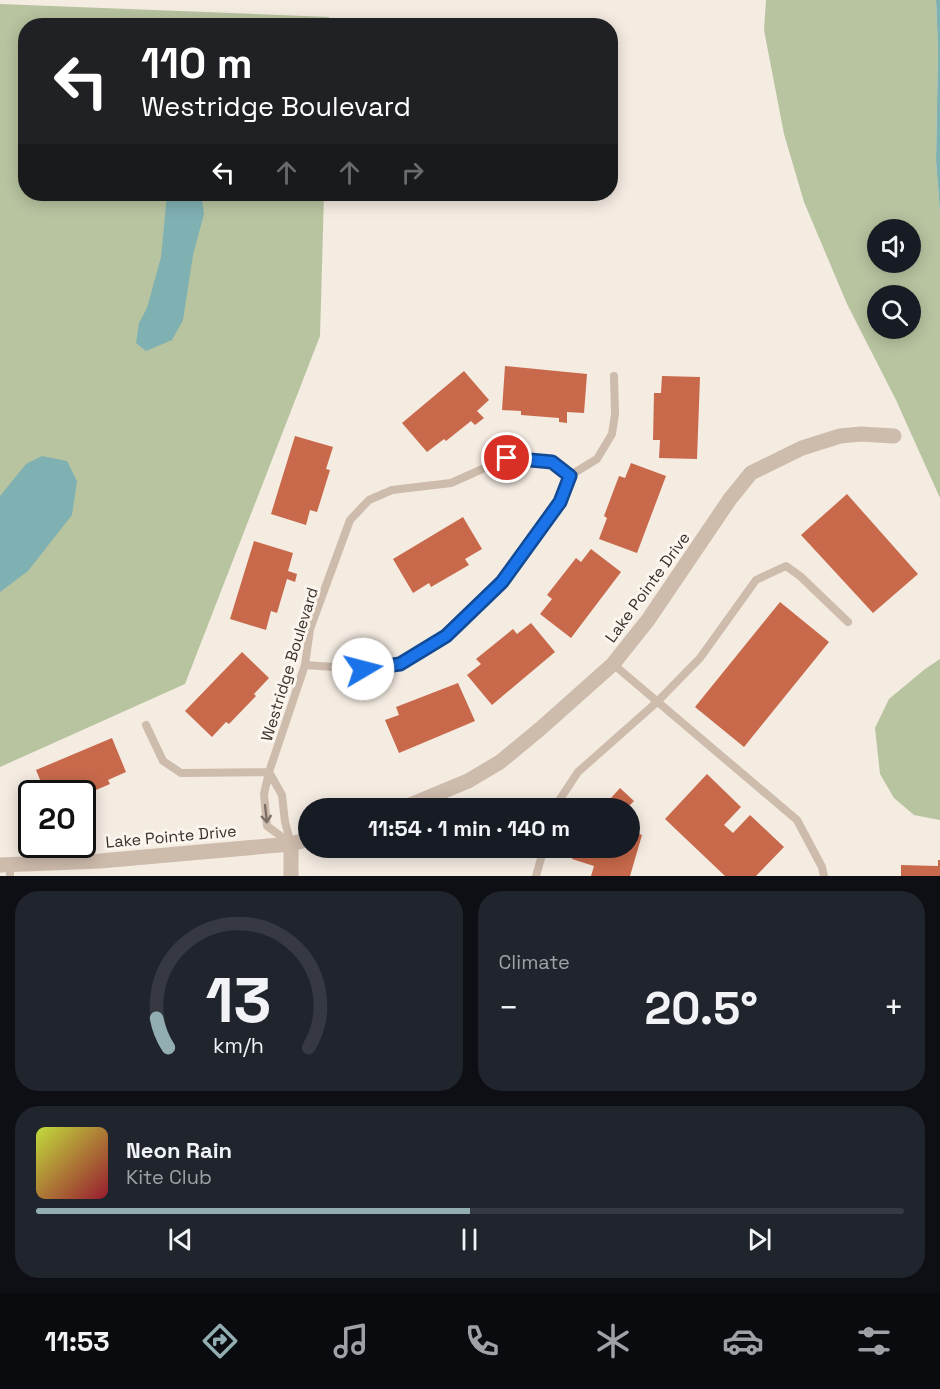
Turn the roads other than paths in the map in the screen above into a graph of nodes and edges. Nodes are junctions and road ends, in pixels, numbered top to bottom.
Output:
1 (614, 376) dead end
2 (894, 436) dead end
3 (570, 476) junction
4 (848, 622) dead end
5 (613, 664) junction
6 (304, 665) junction
7 (657, 702) junction
8 (146, 725) dead end
9 (269, 772) junction
10 (427, 798) edge
11 (560, 798) edge
12 (298, 842) edge
13 (291, 844) junction
14 (541, 858) edge
15 (7, 869) edge
16 (291, 876) edge
17 (536, 876) edge
18 (824, 876) edge

1 - 3 lane
2 - 5 street, Lake Pointe Drive
3 - 6 lane
3 - 6 lane, Westridge Boulevard
4 - 7 lane
5 - 7 lane
5 - 10 street, Lake Pointe Drive
6 - 9 lane, Westridge Boulevard
7 - 11 lane
7 - 18 lane
8 - 9 lane
9 - 13 lane
9 -> 13 lane, Westridge Boulevard
12 - 13 street, Lake Pointe Drive
13 - 15 street, Lake Pointe Drive
13 - 16 street
14 - 17 lane

